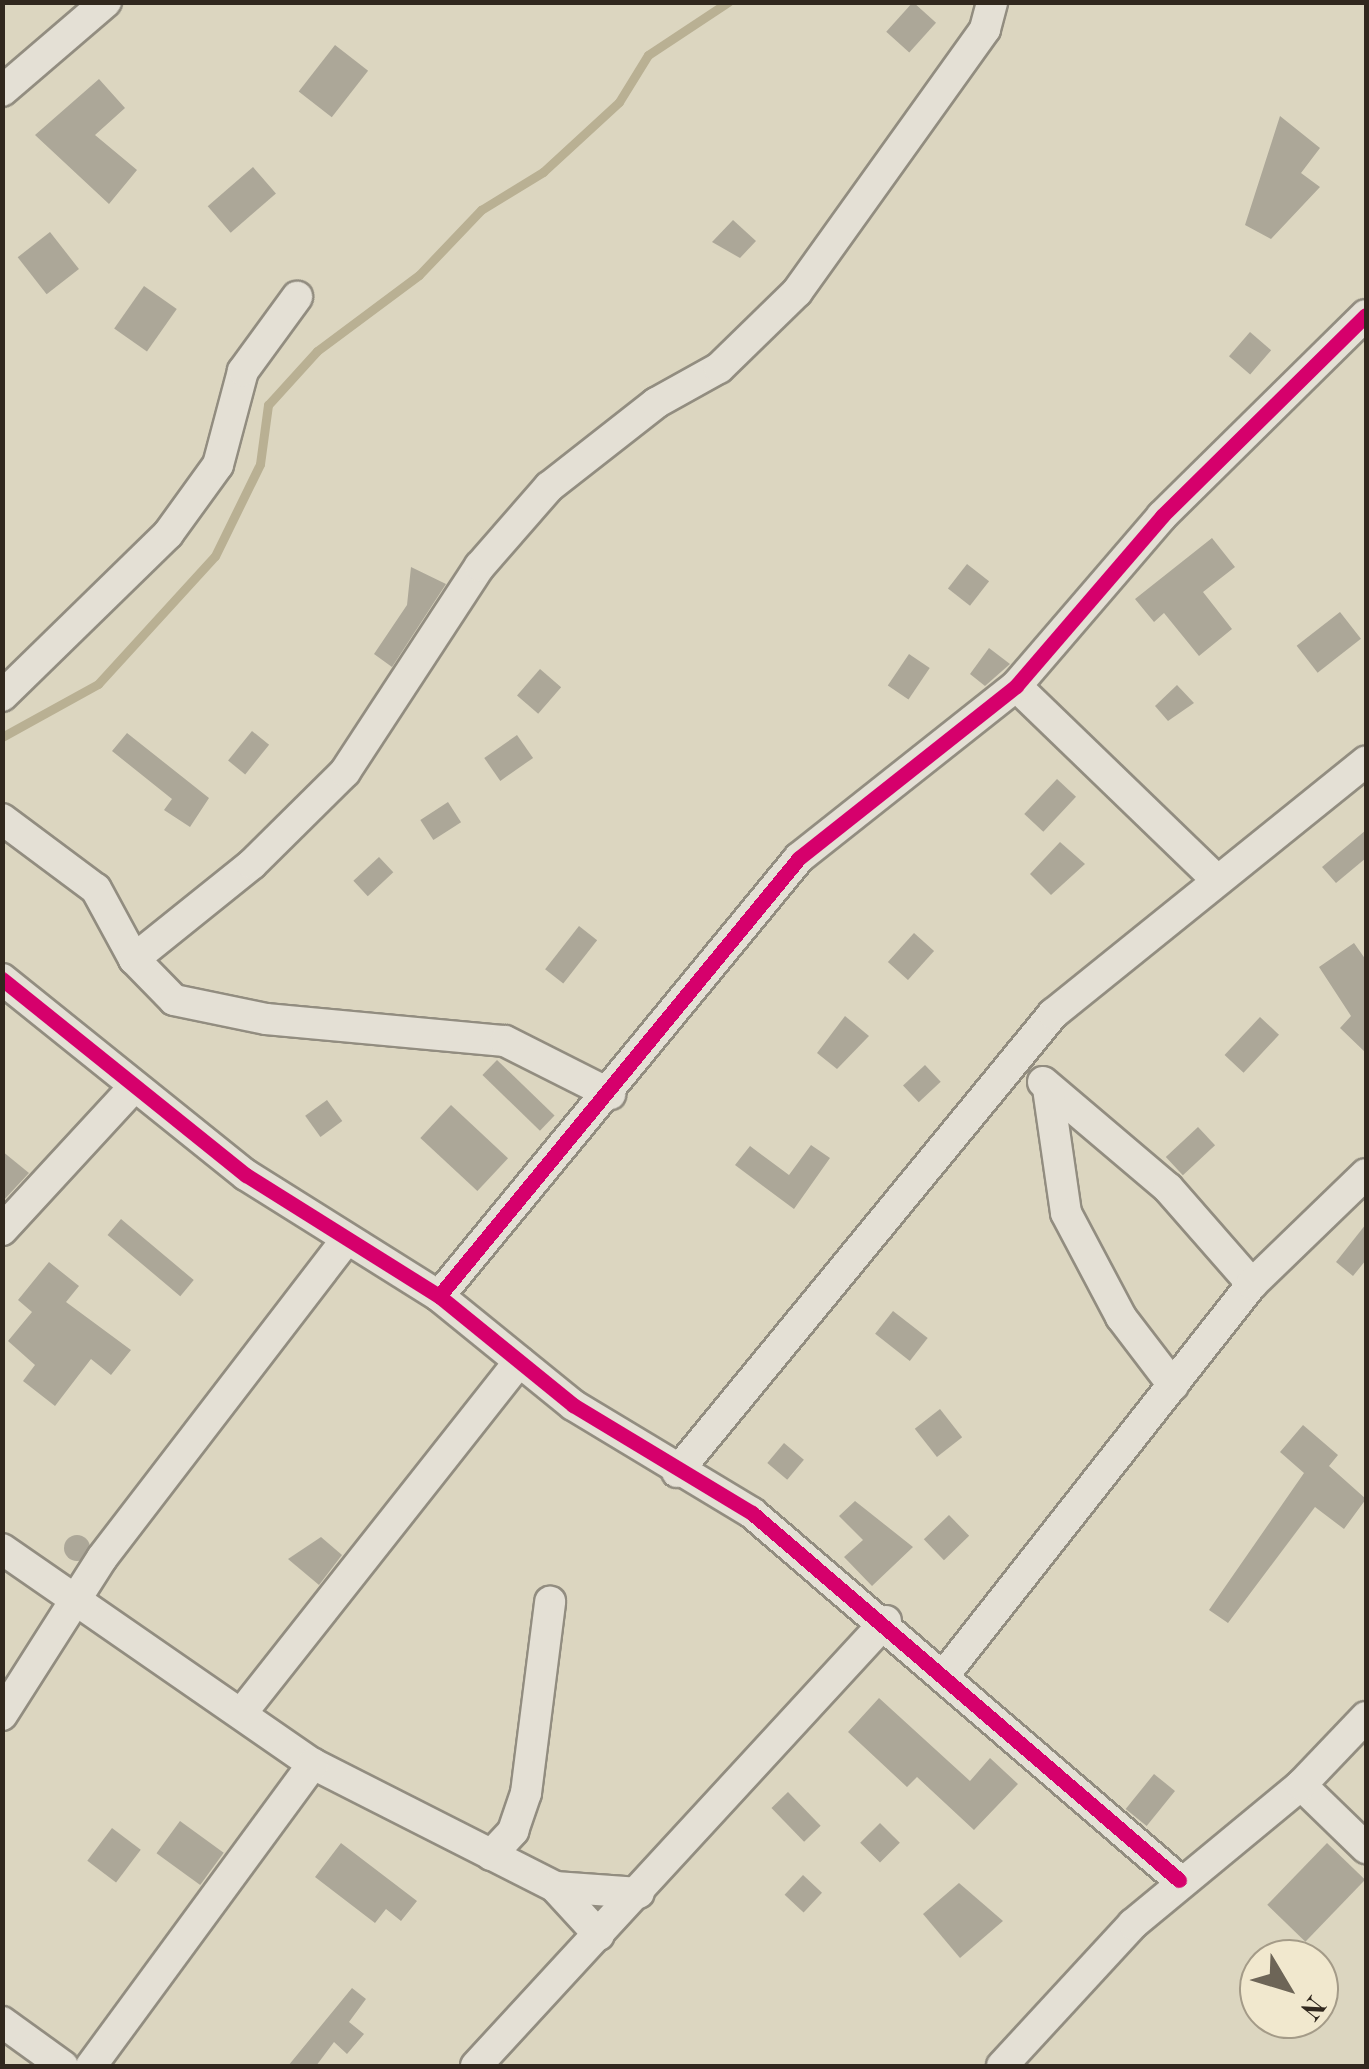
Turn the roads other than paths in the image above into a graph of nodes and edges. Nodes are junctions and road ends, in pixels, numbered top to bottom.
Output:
1 (106, 2) edge
2 (992, 2) edge
3 (2, 90) edge
4 (297, 297) dead end
5 (1366, 315) edge
6 (7, 685) edge
7 (1016, 686) junction
8 (1366, 761) edge
9 (2, 819) edge
10 (1213, 876) junction
11 (134, 959) junction
12 (2, 979) edge
13 (1022, 1054) junction
14 (133, 1088) junction
15 (1048, 1088) junction
16 (610, 1094) junction
17 (1366, 1174) edge
18 (2, 1230) edge
19 (347, 1239) junction
20 (1252, 1284) junction
21 (439, 1296) junction
22 (519, 1362) junction
23 (1173, 1385) junction
24 (677, 1472) junction
25 (2, 1548) edge
26 (79, 1594) junction
27 (550, 1602) dead end
28 (886, 1621) junction
29 (946, 1674) junction
30 (244, 1710) junction
31 (2, 1715) edge
32 (1366, 1717) edge
33 (313, 1764) junction
34 (1301, 1786) junction
35 (1366, 1848) edge
36 (491, 1855) junction
37 (1178, 1880) junction
38 (555, 1887) junction
39 (638, 1893) junction
40 (600, 1936) junction
41 (2, 2022) edge
42 (63, 2066) edge
43 (91, 2066) edge
44 (476, 2066) edge
45 (1004, 2066) edge

1 - 3 street
2 - 11 street
4 - 6 street
5 - 7 street
7 - 10 street
7 - 16 street
8 - 10 street
9 - 11 street
10 - 13 street
11 - 16 street
12 - 14 street
13 - 15 street
13 - 24 street
14 - 18 street
14 - 19 street
15 - 20 street
15 - 23 street
16 - 21 street
17 - 20 street
19 - 21 street
19 - 26 street
20 - 23 street
21 - 22 street
22 - 24 street
22 - 30 street
23 - 29 street
24 - 28 street
25 - 26 street
26 - 30 street
26 - 31 street
27 - 36 street
28 - 29 street
28 - 39 street
29 - 37 street
30 - 33 street
32 - 34 street
33 - 36 street
33 - 43 street
34 - 35 street
34 - 37 street
36 - 38 street
37 - 45 street
38 - 39 street
38 - 40 street
39 - 40 street
40 - 44 street
41 - 42 street

